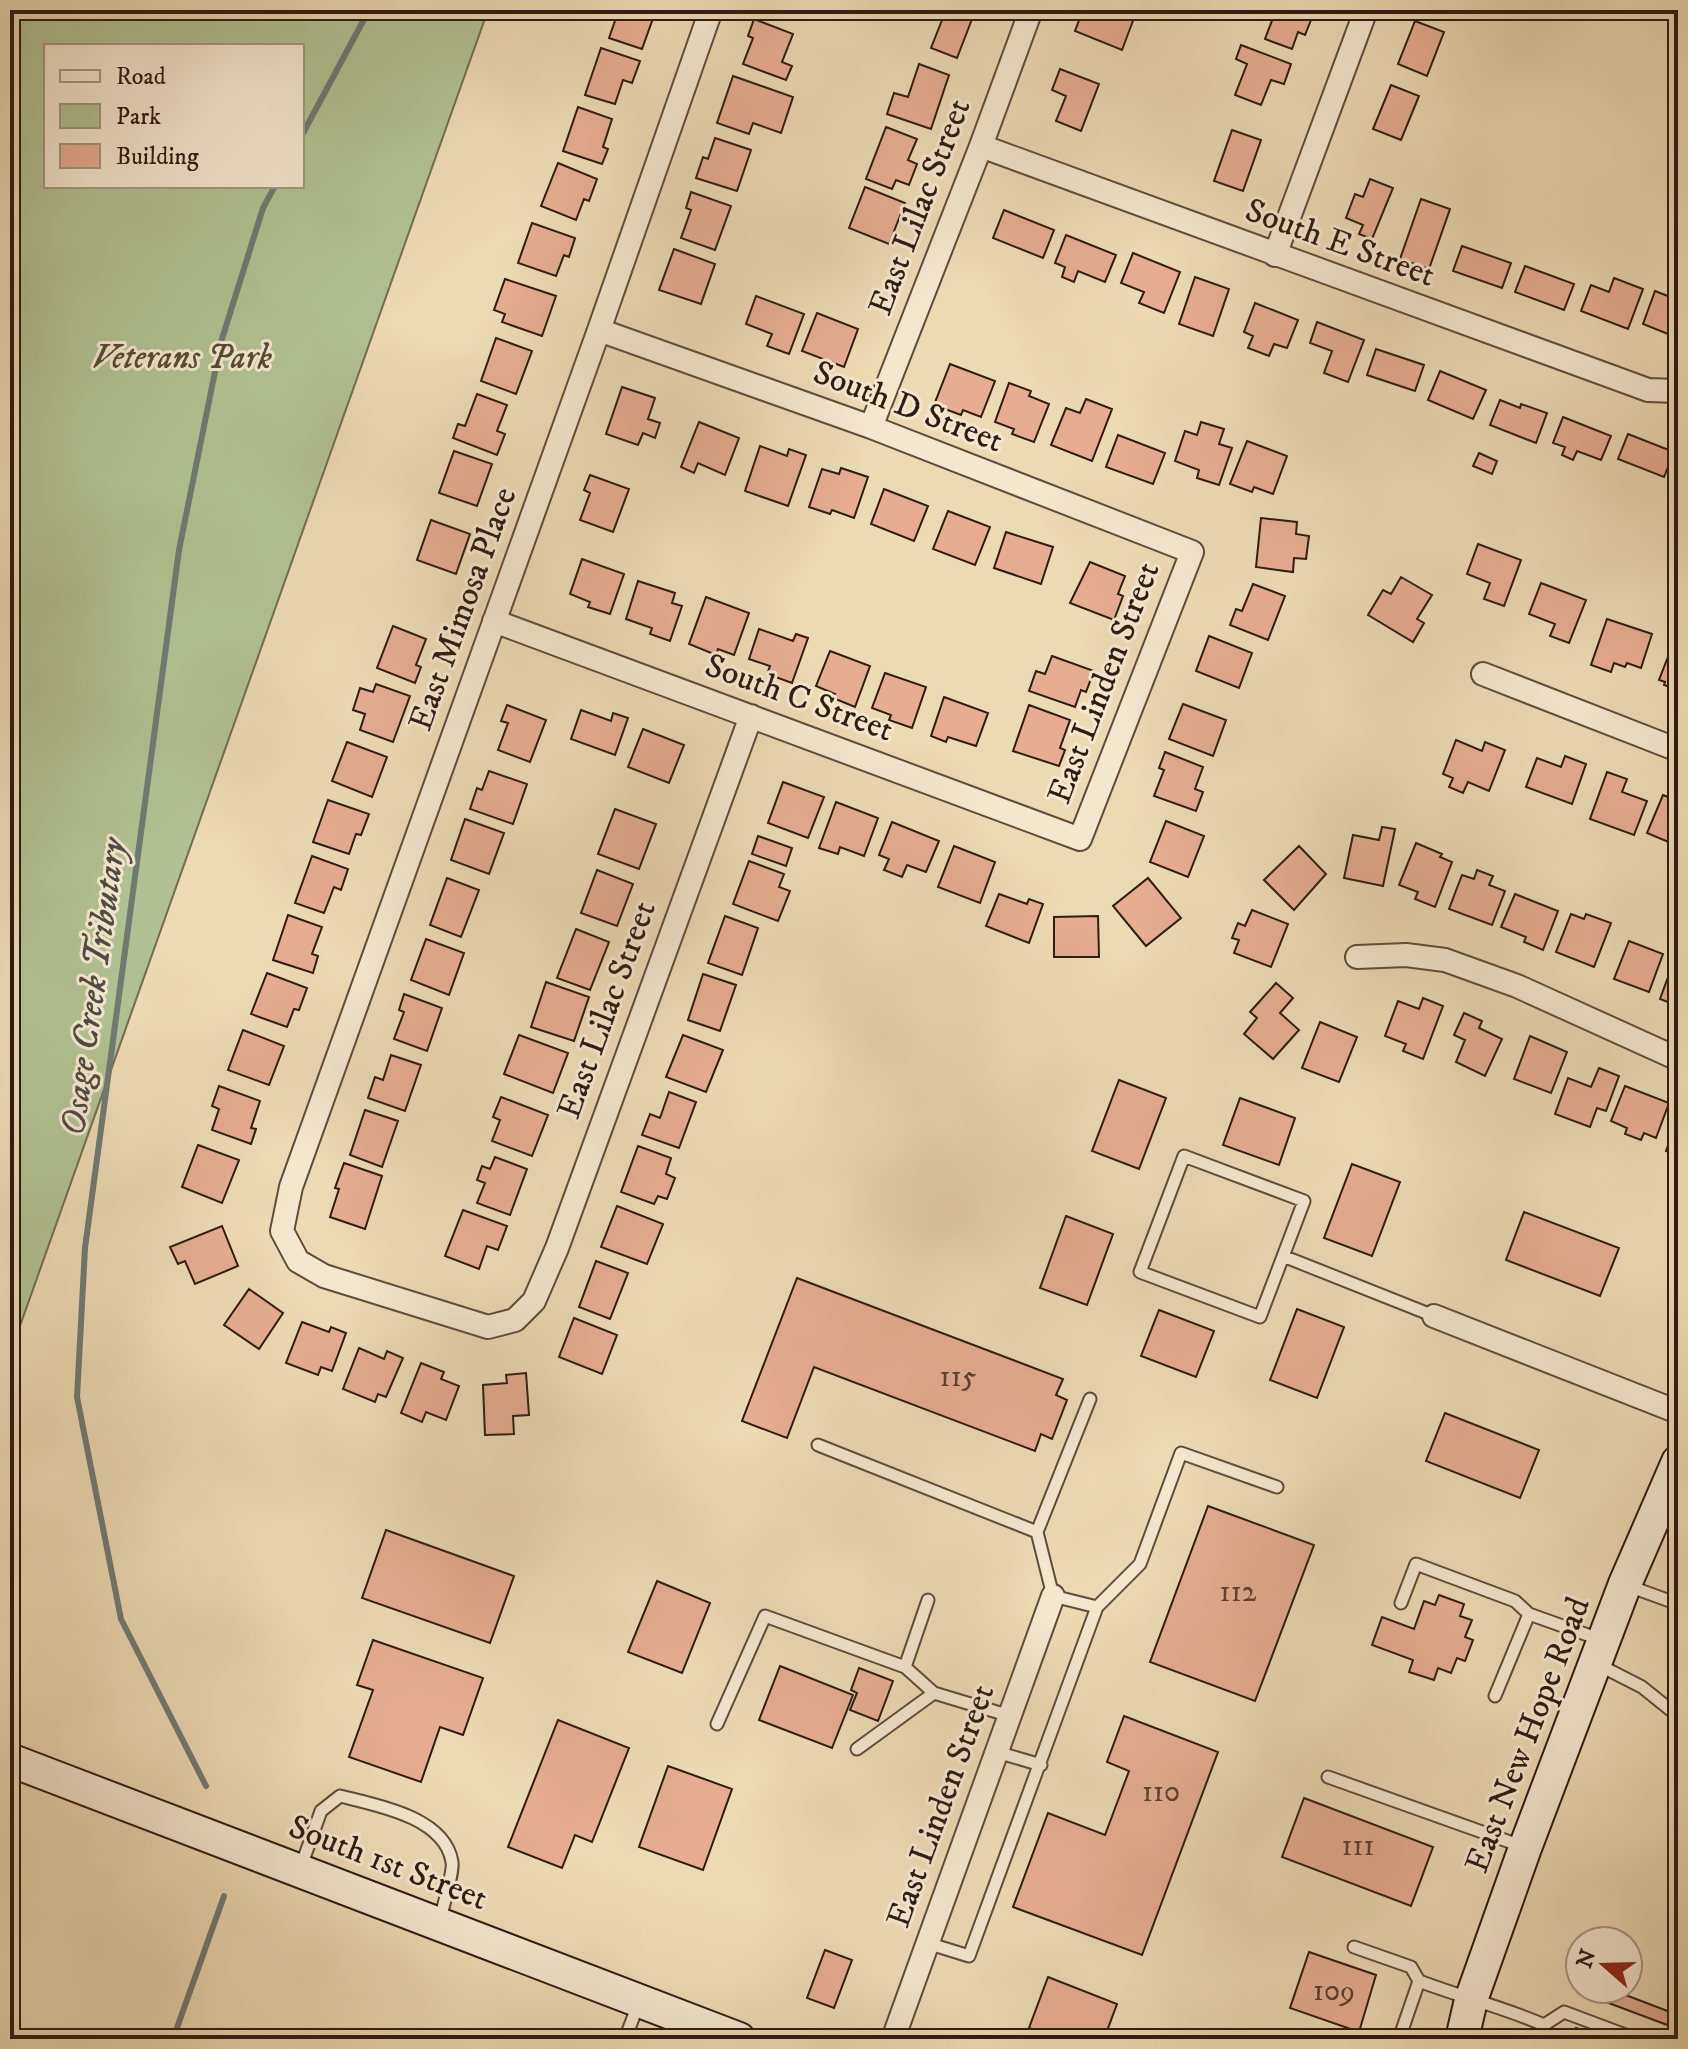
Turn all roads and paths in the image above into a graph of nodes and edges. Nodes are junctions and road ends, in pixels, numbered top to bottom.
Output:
1 (711, 10) edge
2 (1031, 10) edge
3 (1366, 10) edge
4 (981, 146) junction
5 (1275, 255) junction
6 (599, 330) junction
7 (1678, 391) edge
8 (871, 427) junction
9 (1192, 552) joint
10 (494, 621) junction
11 (1483, 674) dead end
12 (751, 716) junction
13 (1678, 750) edge
14 (1080, 839) joint
15 (1357, 957) dead end
16 (1678, 1059) edge
17 (1283, 1256) junction
18 (1434, 1316) joint
19 (515, 1320) joint
20 (1090, 1399) dead end
21 (1678, 1412) edge
22 (818, 1445) dead end
23 (1675, 1476) edge
24 (1277, 1487) dead end
25 (1037, 1532) junction
26 (1625, 1584) junction
27 (1053, 1596) junction
28 (928, 1600) dead end
29 (1401, 1603) dead end
30 (1678, 1604) edge
31 (1097, 1607) junction
32 (1529, 1614) junction
33 (1599, 1652) junction
34 (905, 1667) junction
35 (934, 1693) junction
36 (1495, 1696) dead end
37 (1010, 1716) junction
38 (1678, 1716) edge
39 (717, 1724) dead end
40 (857, 1749) dead end
41 (997, 1752) junction
42 (10, 1760) edge
43 (1041, 1765) junction
44 (1328, 1777) dead end
45 (1525, 1848) junction
46 (300, 1870) junction
47 (439, 1924) junction
48 (927, 1943) junction
49 (1354, 1947) dead end
50 (1419, 1981) junction
51 (1471, 2000) junction
52 (640, 2001) junction
53 (1544, 2025) junction
54 (625, 2039) edge
55 (739, 2039) edge
56 (893, 2039) edge
57 (1399, 2039) edge
58 (1462, 2039) edge
59 (1546, 2039) edge
60 (1636, 2039) edge

1 - 6 street, East Mimosa Place
2 - 4 street, East Lilac Street
3 - 5 street
4 - 5 street, South E Street
4 - 8 street, East Lilac Street
5 - 7 street, South E Street
6 - 8 street, South D Street
6 - 10 street, East Mimosa Place
8 - 9 street, South D Street
9 - 14 street, East Linden Street
10 - 12 street, South C Street
10 - 19 street, East Mimosa Place
11 - 13 street
12 - 14 street, South C Street
12 - 19 street, East Lilac Street
15 - 16 street
17 - 17 lane
17 - 18 lane
18 - 21 street
20 - 25 lane
22 - 25 lane
23 - 26 street, East New Hope Road
24 - 31 lane
25 - 27 lane
26 - 30 lane
26 - 33 street, East New Hope Road
27 - 31 lane
27 - 37 street, East Linden Street
28 - 34 lane
29 - 32 lane
31 - 43 lane
32 - 33 lane
32 - 36 lane
33 - 38 lane
33 - 45 street, East New Hope Road
34 - 35 lane
34 - 39 lane
35 - 37 lane
35 - 40 lane
37 - 41 street, East Linden Street
41 - 43 lane
41 - 48 street, East Linden Street
42 - 46 street, South 1st Street
43 - 48 lane
44 - 45 lane
45 - 51 street, East New Hope Road
46 - 47 street, South 1st Street
46 - 47 lane
47 - 52 street, South 1st Street
48 - 56 street, East Linden Street
49 - 50 lane
50 - 51 lane
50 - 57 lane
51 - 53 lane
51 - 58 street, East New Hope Road
52 - 54 lane
52 - 55 street, South 1st Street
53 - 59 lane
53 - 60 lane

